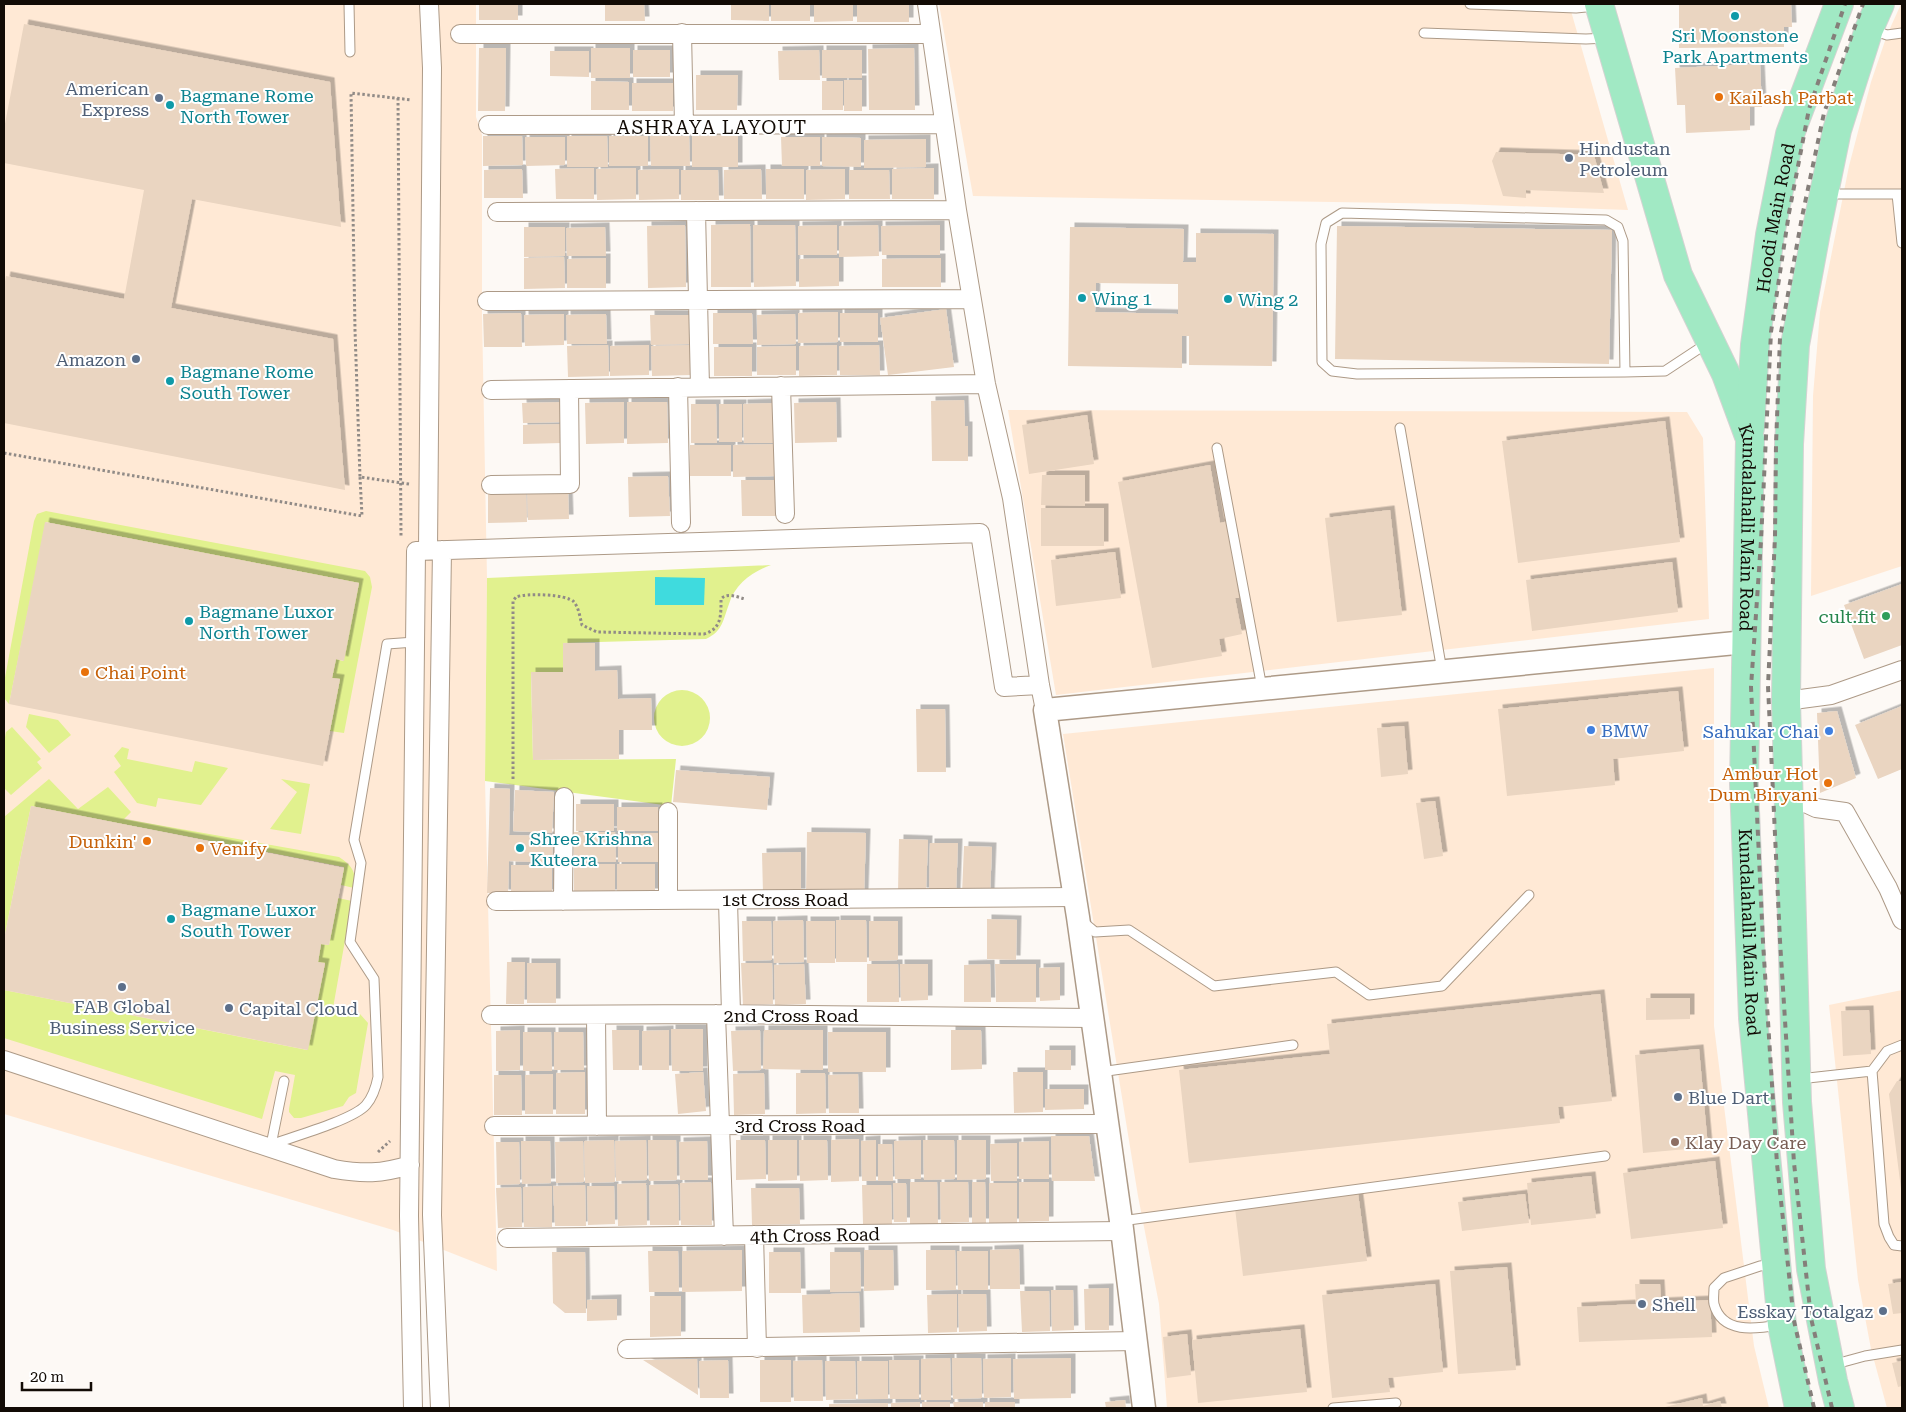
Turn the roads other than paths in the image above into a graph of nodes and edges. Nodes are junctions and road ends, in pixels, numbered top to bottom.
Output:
1 (349, 4) edge
2 (429, 4) edge
3 (927, 4) edge
4 (1470, 4) edge
5 (1838, 4) edge
6 (1880, 4) edge
7 (1599, 5) edge
8 (1869, 30) junction
9 (682, 33) junction
10 (1424, 33) dead end
11 (1902, 33) edge
12 (460, 34) dead end
13 (931, 34) junction
14 (1609, 37) junction
15 (350, 52) dead end
16 (944, 124) junction
17 (488, 125) dead end
18 (684, 125) junction
19 (1824, 194) junction
20 (1900, 194) edge
21 (957, 210) junction
22 (696, 211) junction
23 (497, 212) dead end
24 (1902, 243) edge
25 (972, 299) junction
26 (698, 300) junction
27 (487, 301) dead end
28 (1710, 341) junction
29 (1625, 372) junction
30 (986, 384) junction
31 (781, 386) junction
32 (678, 387) junction
33 (700, 387) junction
34 (569, 389) junction
35 (491, 390) dead end
36 (1400, 428) dead end
37 (1750, 439) junction
38 (1789, 444) junction
39 (1217, 448) dead end
40 (491, 484) dead end
41 (785, 514) dead end
42 (681, 523) dead end
43 (429, 550) junction
44 (415, 642) junction
45 (1746, 642) junction
46 (1902, 670) edge
47 (1442, 671) junction
48 (1040, 685) junction
49 (1262, 689) junction
50 (1786, 701) junction
51 (1045, 710) junction
52 (1788, 795) junction
53 (564, 797) dead end
54 (668, 812) dead end
55 (1895, 886) edge
56 (1529, 896) dead end
57 (668, 900) junction
58 (728, 900) junction
59 (496, 901) dead end
60 (563, 901) junction
61 (1076, 907) junction
62 (1902, 920) edge
63 (723, 1014) junction
64 (491, 1015) dead end
65 (596, 1015) junction
66 (1091, 1018) junction
67 (1293, 1045) dead end
68 (1902, 1045) edge
69 (4, 1060) edge
70 (1872, 1071) junction
71 (1099, 1072) junction
72 (1796, 1079) junction
73 (284, 1081) dead end
74 (1107, 1124) junction
75 (720, 1125) junction
76 (494, 1126) dead end
77 (597, 1126) junction
78 (268, 1146) junction
79 (1605, 1156) dead end
80 (410, 1165) junction
81 (1122, 1226) junction
82 (754, 1235) junction
83 (724, 1236) junction
84 (507, 1238) dead end
85 (1902, 1246) edge
86 (1777, 1264) junction
87 (1782, 1325) junction
88 (1136, 1341) junction
89 (757, 1348) junction
90 (628, 1350) dead end
91 (1902, 1350) edge
92 (1830, 1366) junction
93 (1396, 1402) dead end
94 (413, 1408) edge
95 (440, 1408) edge
96 (1144, 1408) edge
97 (1333, 1408) edge
98 (1799, 1408) edge
99 (1840, 1408) edge

1 - 15 lane
2 - 43 street
3 - 13 street
4 - 7 lane
5 - 37 main road, Hoodi Main Road
6 - 8 main road
7 - 14 main road, Kundalahalli Main Road
8 - 11 lane
8 - 19 main road
9 - 12 street
9 - 13 street
9 - 18 street
10 - 14 lane
13 - 16 street
14 - 28 main road, Kundalahalli Main Road
16 - 18 street
16 - 21 street
17 - 18 street
19 - 20 lane
19 - 38 main road
20 - 24 lane
21 - 22 street
21 - 25 street
22 - 23 street
22 - 26 street
25 - 26 street
25 - 30 street
26 - 27 street
26 - 33 street
28 - 29 lane
28 - 37 main road, Kundalahalli Main Road
29 - 29 lane
30 - 31 street
30 - 48 street
31 - 33 street
31 - 41 street
32 - 33 street
32 - 34 street
32 - 42 street
34 - 35 street
34 - 40 street
36 - 47 lane
37 - 38 main road
37 - 45 main road, Kundalahalli Main Road
38 - 50 main road
39 - 49 lane
43 - 44 street
43 - 48 street
43 - 95 street
44 - 78 lane
44 - 80 street
45 - 47 street
45 - 86 main road, Kundalahalli Main Road
46 - 50 street
47 - 49 street
48 - 51 street
49 - 51 street
50 - 52 main road
51 - 61 street
52 - 55 street
52 - 72 main road
53 - 60 street
54 - 57 street
55 - 62 street
56 - 61 lane
57 - 58 street, 1st Cross Road
57 - 60 street, 1st Cross Road
58 - 61 street, 1st Cross Road
58 - 63 street
59 - 60 street, 1st Cross Road
61 - 66 street
63 - 65 street, 2nd Cross Road
63 - 66 street, 2nd Cross Road
63 - 75 street
64 - 65 street, 2nd Cross Road
65 - 77 street
66 - 71 street
67 - 71 lane
68 - 70 lane
69 - 78 street
70 - 72 lane
70 - 85 lane
71 - 74 street
72 - 92 main road
73 - 78 lane
74 - 75 street, 3rd Cross Road
74 - 81 street
75 - 77 street, 3rd Cross Road
75 - 83 street
76 - 77 street, 3rd Cross Road
78 - 80 street
79 - 81 lane
80 - 94 street
81 - 82 street, 4th Cross Road
81 - 88 street
82 - 83 street, 4th Cross Road
82 - 89 street
83 - 84 street, 4th Cross Road
86 - 87 main road, Kundalahalli Main Road
86 - 87 lane
87 - 98 main road, Kundalahalli Main Road
88 - 89 street
88 - 96 street
89 - 90 street
91 - 92 lane
92 - 99 main road
93 - 97 lane

